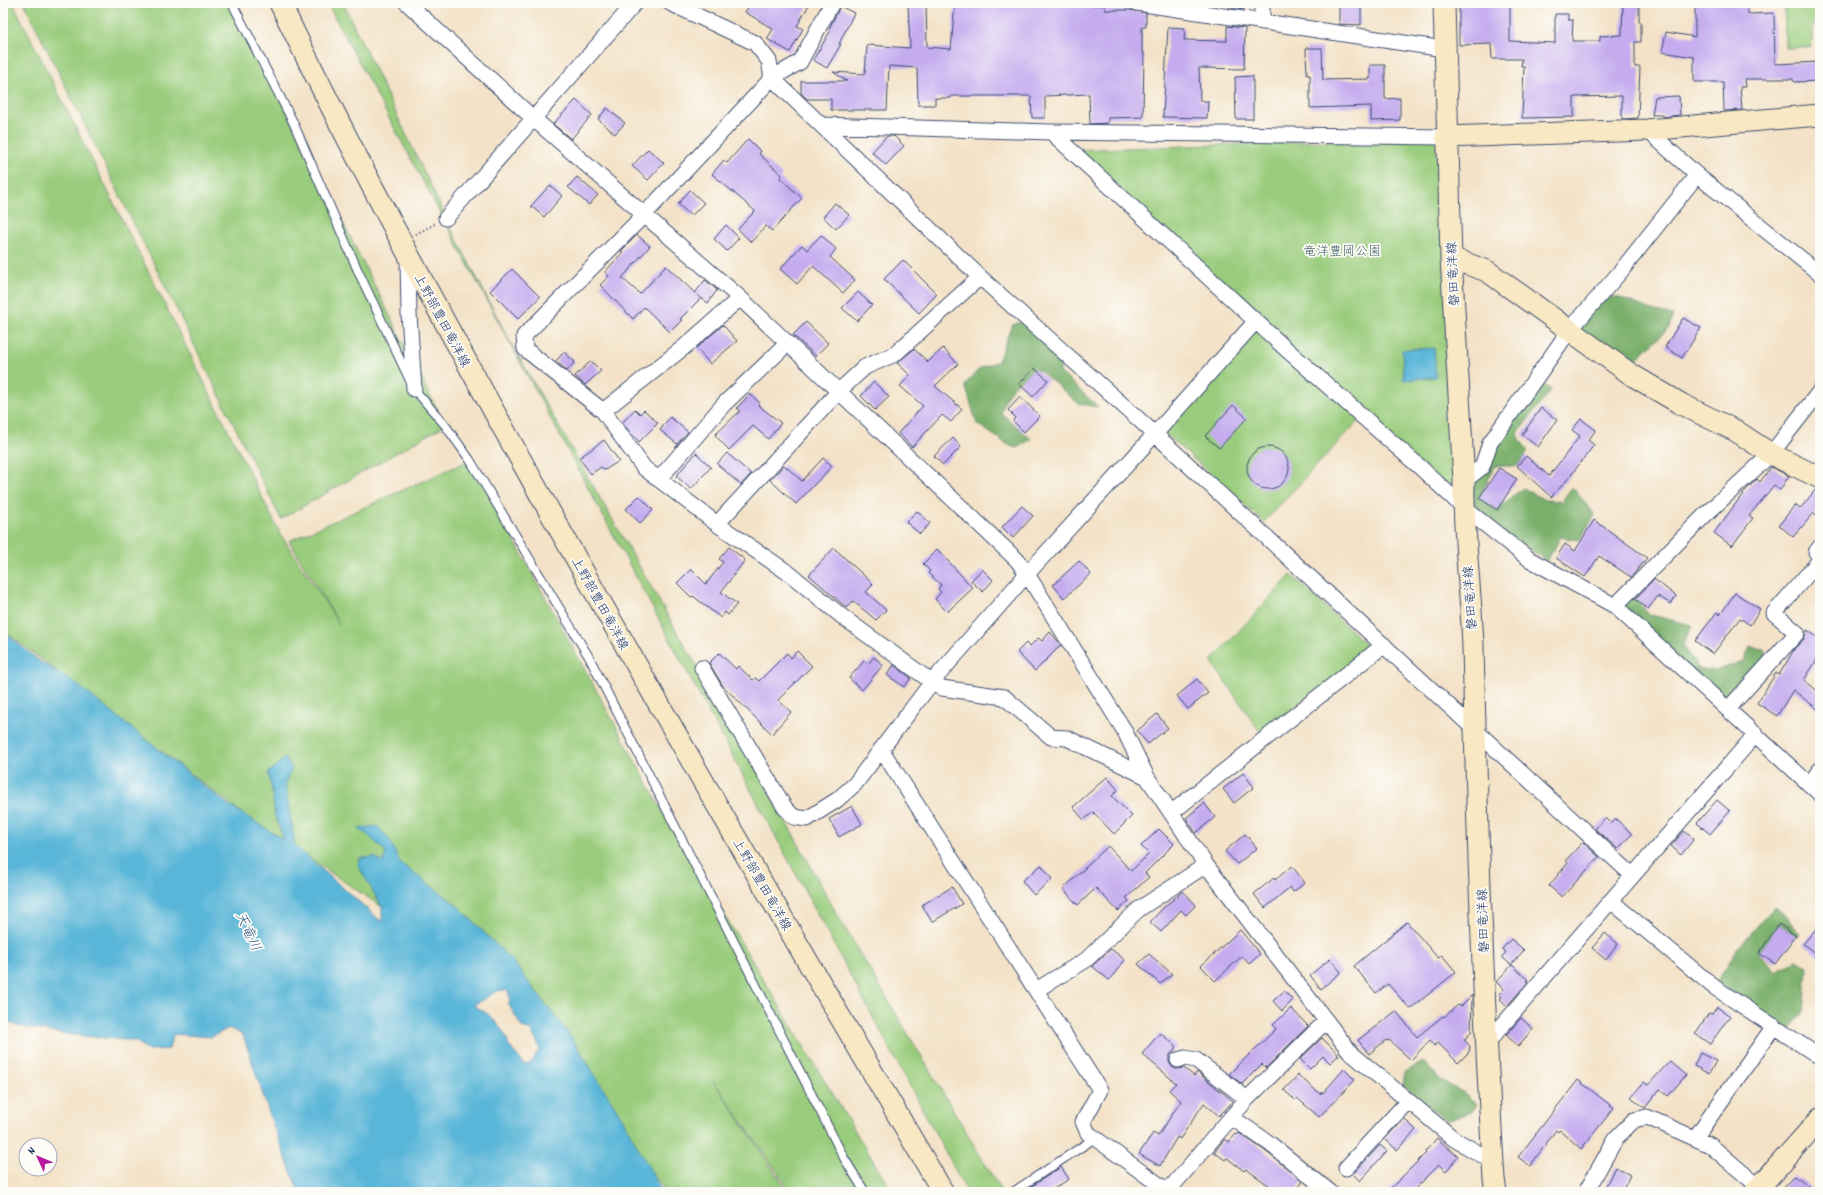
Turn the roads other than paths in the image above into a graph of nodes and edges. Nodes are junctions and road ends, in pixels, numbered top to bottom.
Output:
1 (232, 3) edge
2 (280, 3) edge
3 (407, 3) edge
4 (636, 3) edge
5 (670, 3) edge
6 (832, 3) edge
7 (1137, 3) edge
8 (1262, 3) edge
9 (1444, 3) edge
10 (1262, 22) junction
11 (1444, 49) junction
12 (772, 78) junction
13 (1820, 115) edge
14 (534, 119) junction
15 (821, 125) junction
16 (1647, 130) junction
17 (1051, 132) junction
18 (1446, 137) junction
19 (1697, 175) junction
20 (643, 216) junction
21 (446, 218) road end
22 (411, 245) junction
23 (1451, 258) junction
24 (1820, 274) edge
25 (980, 276) junction
26 (740, 298) junction
27 (1256, 321) junction
28 (1569, 331) junction
29 (788, 343) junction
30 (414, 389) junction
31 (839, 390) junction
32 (1820, 391) edge
33 (604, 411) junction
34 (1155, 434) junction
35 (1770, 454) junction
36 (1820, 478) edge
37 (659, 479) junction
38 (1464, 481) junction
39 (1463, 507) junction
40 (717, 524) junction
41 (1820, 547) edge
42 (1820, 555) edge
43 (1820, 560) edge
44 (1027, 574) junction
45 (1615, 606) junction
46 (1384, 645) junction
47 (702, 668) dead end
48 (932, 682) junction
49 (1728, 709) junction
50 (1475, 729) junction
51 (1756, 734) junction
52 (881, 749) junction
53 (1820, 770) edge
54 (1147, 777) junction
55 (1815, 789) edge
56 (1171, 813) junction
57 (1206, 865) junction
58 (1632, 875) junction
59 (1611, 901) junction
60 (1036, 990) junction
61 (1326, 1021) junction
62 (1774, 1026) junction
63 (1487, 1043) junction
64 (1820, 1057) edge
65 (1178, 1060) dead end
66 (1247, 1099) junction
67 (1408, 1101) junction
68 (1231, 1117) junction
69 (1819, 1123) edge
70 (1095, 1138) junction
71 (1695, 1138) junction
72 (1492, 1161) junction
73 (1346, 1168) dead end
74 (1757, 1190) edge
75 (865, 1192) edge
76 (943, 1192) edge
77 (1013, 1192) edge
78 (1168, 1192) edge
79 (1330, 1192) edge
80 (1496, 1192) edge
81 (1586, 1192) edge

1 - 30 lane
2 - 22 main road, 上野部豊田竜洋線
3 - 14 street
4 - 14 street
5 - 12 street
6 - 12 street
7 - 10 street
8 - 10 street
9 - 11 main road, 磐田竜洋線
10 - 11 street
11 - 18 main road, 磐田竜洋線
12 - 15 street
12 - 20 street
13 - 16 main road
14 - 20 street
14 - 21 street
15 - 17 street
15 - 25 street
16 - 18 main road
16 - 19 street
17 - 18 street
17 - 27 street
18 - 23 main road, 磐田竜洋線
19 - 24 street
19 - 28 street
20 - 26 street
20 - 33 street
22 - 30 street
22 - 76 main road, 上野部豊田竜洋線
23 - 28 main road
23 - 38 main road, 磐田竜洋線
25 - 31 street
25 - 34 street
26 - 29 street
26 - 33 street
27 - 34 street
27 - 39 street
28 - 35 main road
28 - 38 street
29 - 31 street
29 - 37 street
30 - 75 lane
31 - 40 street
31 - 44 street
32 - 35 street
33 - 37 street
34 - 44 street
34 - 46 street
35 - 36 main road
35 - 45 street
37 - 40 street
38 - 39 main road, 磐田竜洋線
39 - 45 street
39 - 50 main road, 磐田竜洋線
40 - 48 street
41 - 42 street
43 - 49 street
44 - 48 street
44 - 54 street
45 - 49 street
46 - 50 street
46 - 56 street
47 - 52 street
48 - 52 street
48 - 54 street
49 - 51 street
50 - 58 street
50 - 63 main road, 磐田竜洋線
51 - 55 street
51 - 58 street
52 - 60 street
53 - 55 street
54 - 56 street
56 - 57 street
57 - 60 street
57 - 61 street
58 - 59 street
59 - 62 street
59 - 63 street
60 - 70 street
61 - 66 street
61 - 67 street
62 - 64 street
62 - 71 street
63 - 72 main road, 磐田竜洋線
65 - 66 street
66 - 68 street
67 - 72 street
67 - 73 street
68 - 78 street
68 - 79 street
69 - 74 main road
70 - 77 lane
70 - 78 street
71 - 74 street
71 - 81 street
72 - 80 main road, 磐田竜洋線

